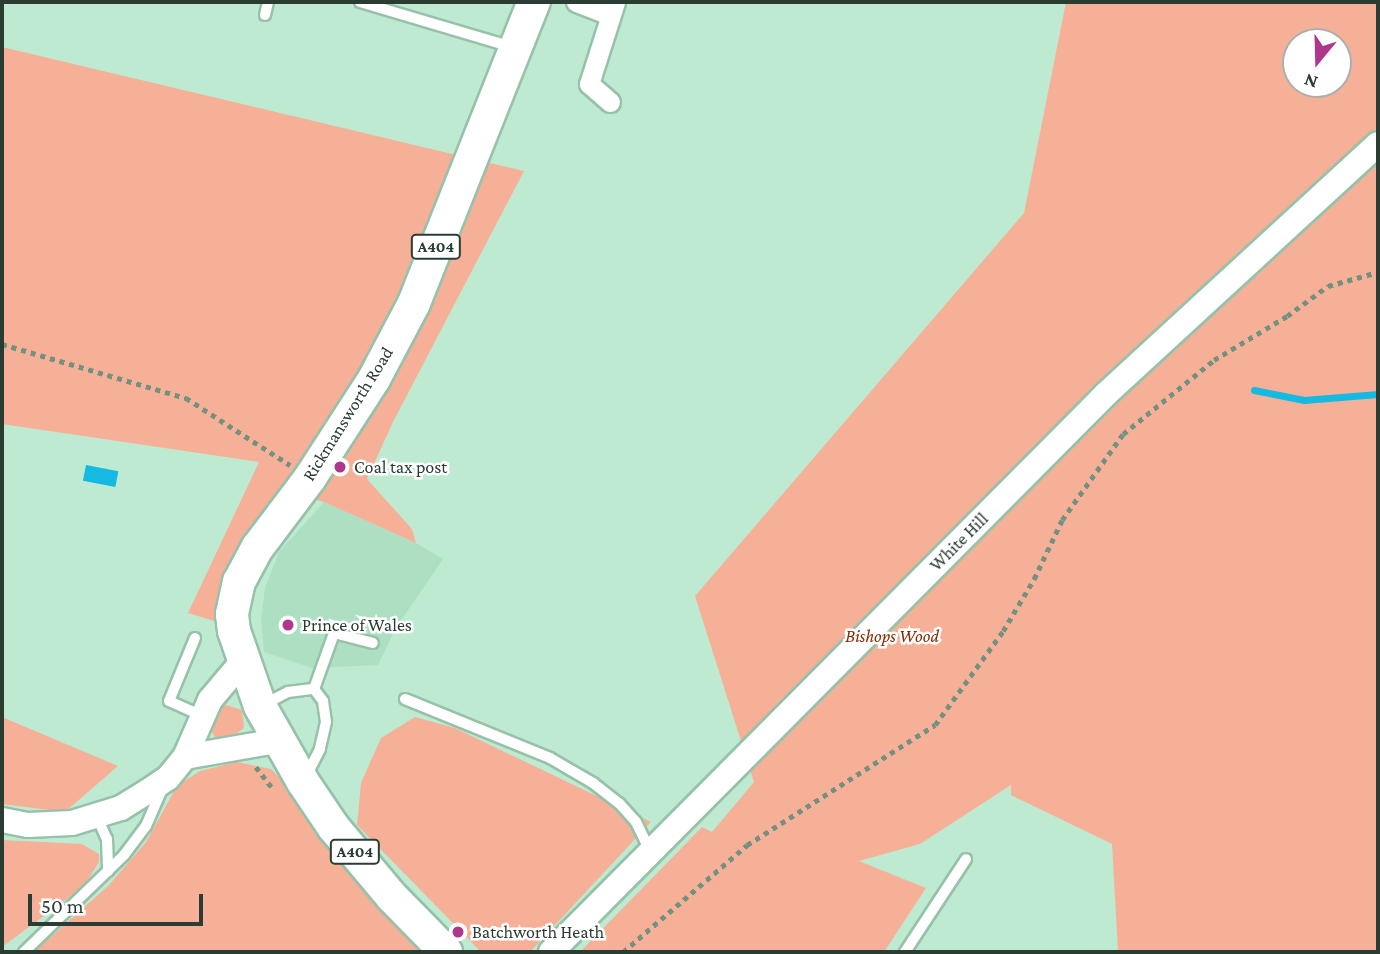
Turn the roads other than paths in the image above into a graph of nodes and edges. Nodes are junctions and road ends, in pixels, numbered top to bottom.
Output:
1 (268, 2) edge
2 (360, 2) edge
3 (534, 2) edge
4 (576, 2) edge
5 (612, 8) edge
6 (265, 15) dead end
7 (516, 48) junction
8 (610, 102) dead end
9 (1378, 144) edge
10 (195, 638) dead end
11 (373, 643) dead end
12 (243, 661) junction
13 (314, 689) junction
14 (405, 699) dead end
15 (260, 706) junction
16 (202, 715) junction
17 (277, 741) junction
18 (185, 757) junction
19 (167, 778) junction
20 (303, 782) junction
21 (97, 817) junction
22 (2, 820) edge
23 (651, 853) junction
24 (966, 859) dead end
25 (108, 871) junction
26 (24, 952) edge
27 (446, 952) edge
28 (551, 952) edge
29 (905, 952) edge

1 - 6 lane
2 - 7 lane
3 - 7 main road, Rickmansworth Road / A404
4 - 5 street
5 - 8 street
7 - 12 main road, Rickmansworth Road / A404
9 - 23 street, White Hill
10 - 16 lane
11 - 13 lane
12 - 15 main road, Rickmansworth Road / A404
12 - 16 street
13 - 15 lane
13 - 20 lane
14 - 23 lane
15 - 17 main road, Rickmansworth Road / A404
16 - 18 street
17 - 18 street
17 - 20 main road, A404
18 - 19 street
19 - 21 street
19 - 25 lane
20 - 27 main road, A404
21 - 22 street
21 - 25 lane
23 - 28 street, White Hill
24 - 29 lane
25 - 26 lane

